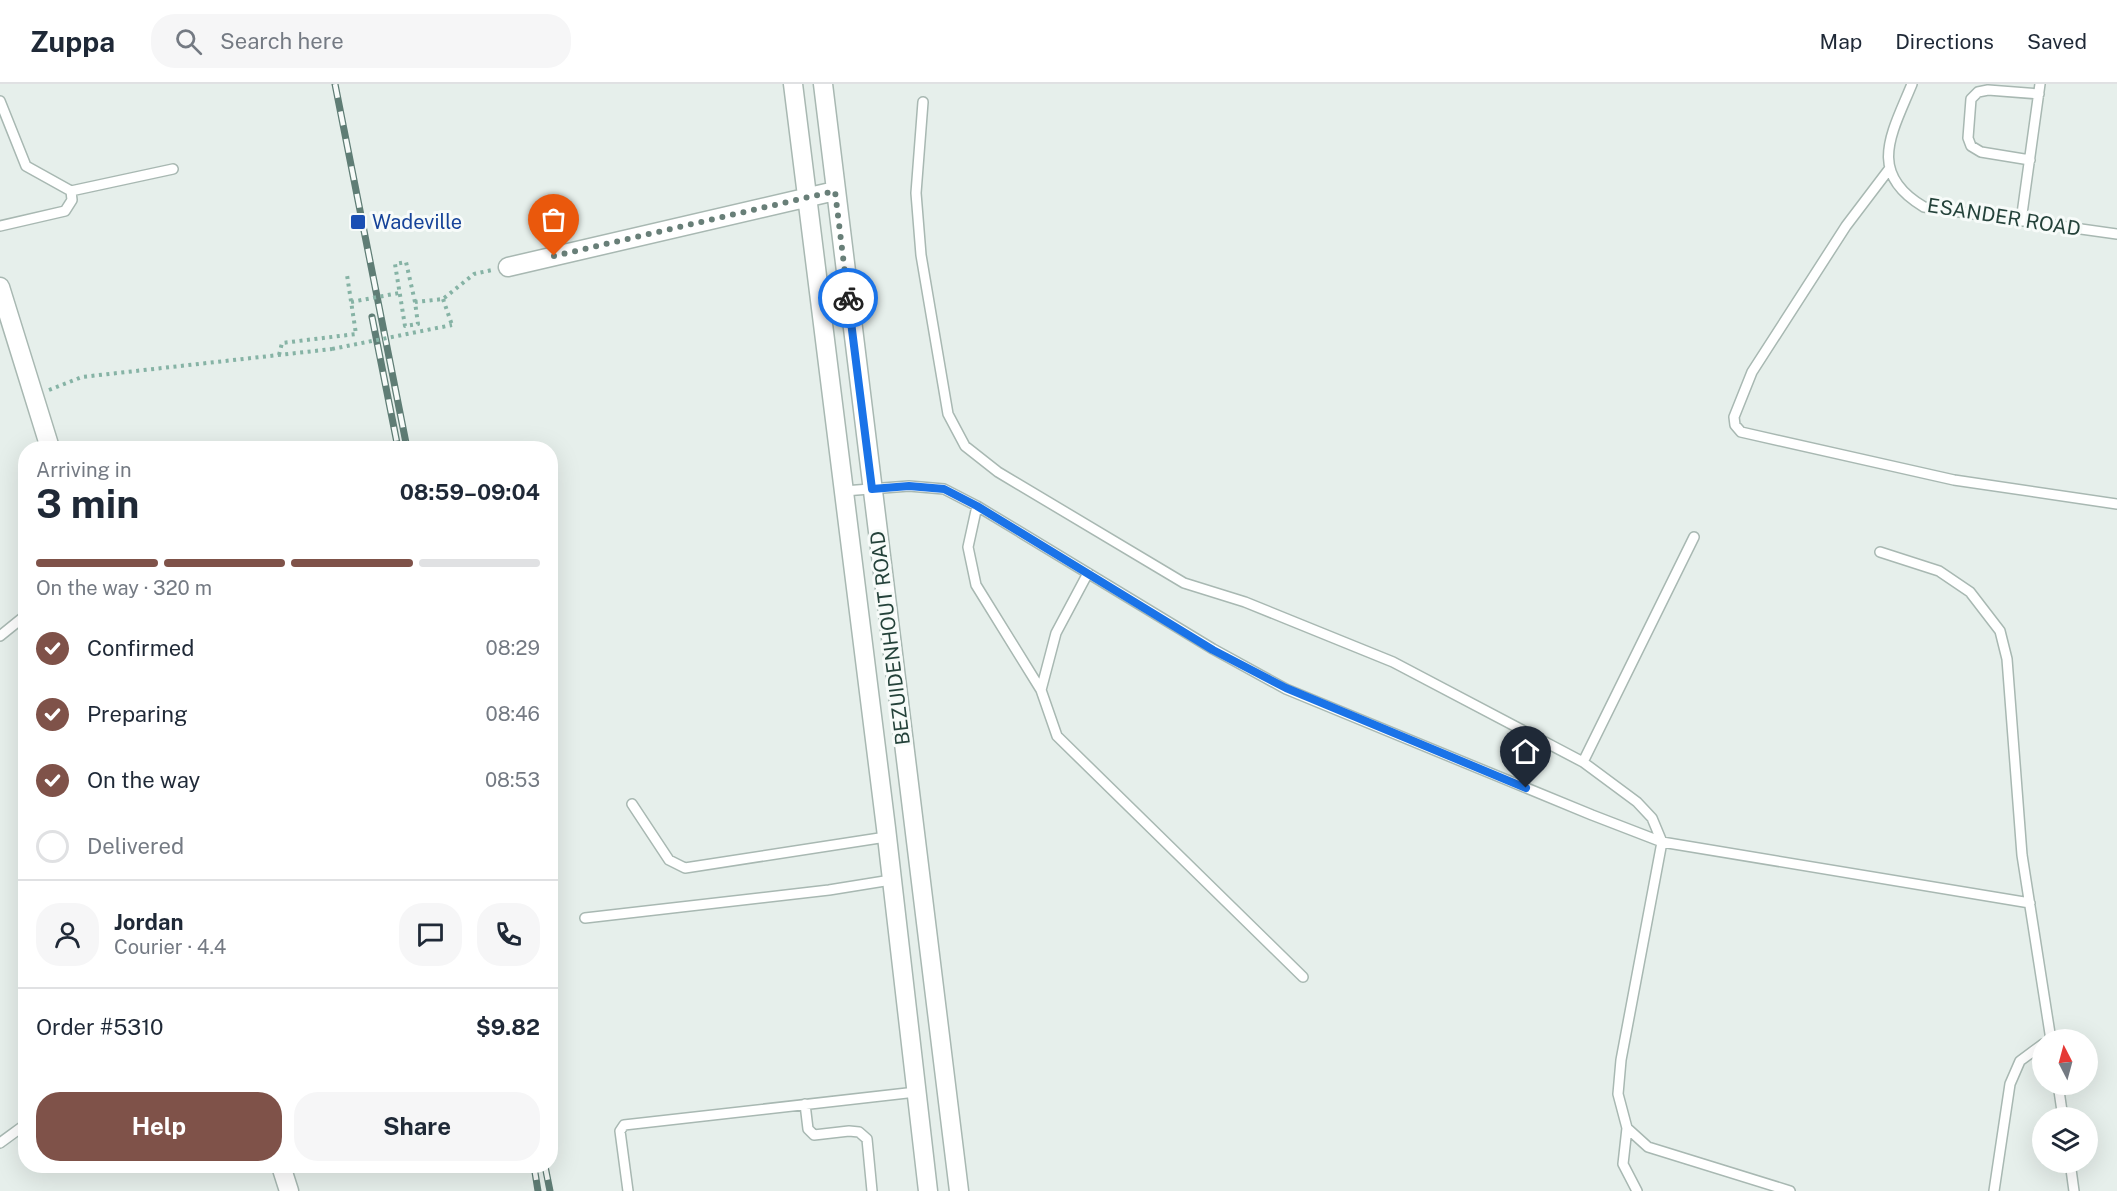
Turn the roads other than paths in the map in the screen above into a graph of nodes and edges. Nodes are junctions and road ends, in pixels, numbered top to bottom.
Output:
1 (793, 84) edge
2 (823, 84) edge
3 (1912, 84) edge
4 (2039, 89) edge
5 (0, 101) edge
6 (923, 102) dead end
7 (2030, 160) junction
8 (1890, 168) junction
9 (173, 169) dead end
10 (71, 191) junction
11 (835, 191) junction
12 (806, 197) junction
13 (2021, 221) junction
14 (0, 226) edge
15 (2117, 234) edge
16 (508, 267) road end
17 (0, 287) edge
18 (862, 406) junction
19 (834, 410) junction
20 (48, 441) edge
21 (872, 489) junction
22 (844, 491) junction
23 (2117, 504) edge
24 (977, 506) junction
25 (1694, 537) dead end
26 (1880, 552) dead end
27 (1088, 573) junction
28 (18, 621) edge
29 (0, 636) edge
30 (1041, 690) junction
31 (1583, 762) junction
32 (632, 804) dead end
33 (913, 825) junction
34 (886, 832) junction
35 (1662, 842) junction
36 (891, 880) junction
37 (2030, 903) junction
38 (585, 918) dead end
39 (1302, 978) dead end
40 (2048, 1029) edge
41 (2032, 1052) edge
42 (944, 1074) junction
43 (915, 1084) junction
44 (805, 1104) junction
45 (1627, 1128) junction
46 (18, 1130) edge
47 (0, 1143) edge
48 (283, 1173) edge
49 (2072, 1173) edge
50 (289, 1191) edge
51 (628, 1191) edge
52 (872, 1191) edge
53 (928, 1191) edge
54 (959, 1191) edge
55 (1637, 1191) edge
56 (1790, 1191) edge
57 (1994, 1191) edge
58 (2074, 1191) edge

1 - 12 street, BEZUIDENHOUT ROAD
2 - 11 street, BEZUIDENHOUT ROAD
3 - 8 lane
4 - 7 lane
4 - 7 lane
5 - 10 lane
6 - 31 lane
7 - 13 lane
8 - 13 lane, ESANDER ROAD
8 - 23 lane
9 - 10 lane
10 - 14 lane
11 - 12 street
11 - 18 street, BEZUIDENHOUT ROAD
12 - 16 street
12 - 19 street, BEZUIDENHOUT ROAD
13 - 15 lane, ESANDER ROAD
17 - 20 street
18 - 19 street
18 - 21 street, BEZUIDENHOUT ROAD
19 - 22 street, BEZUIDENHOUT ROAD
21 - 22 lane
21 - 24 lane
21 - 33 street, BEZUIDENHOUT ROAD
22 - 34 street, BEZUIDENHOUT ROAD
24 - 27 lane
24 - 30 lane
25 - 31 lane
26 - 37 lane
27 - 30 lane
27 - 35 lane
28 - 29 lane
30 - 39 lane
31 - 35 lane
32 - 34 lane
33 - 34 street
33 - 42 street, BEZUIDENHOUT ROAD
34 - 36 street, BEZUIDENHOUT ROAD
35 - 37 lane
35 - 45 lane
36 - 38 lane
36 - 43 street, BEZUIDENHOUT ROAD
37 - 40 lane
41 - 57 lane
42 - 43 street
42 - 54 street, BEZUIDENHOUT ROAD
43 - 44 lane
43 - 53 street, BEZUIDENHOUT ROAD
44 - 51 lane
44 - 52 lane
45 - 55 lane
45 - 56 lane
46 - 47 lane
48 - 50 street
49 - 58 lane

